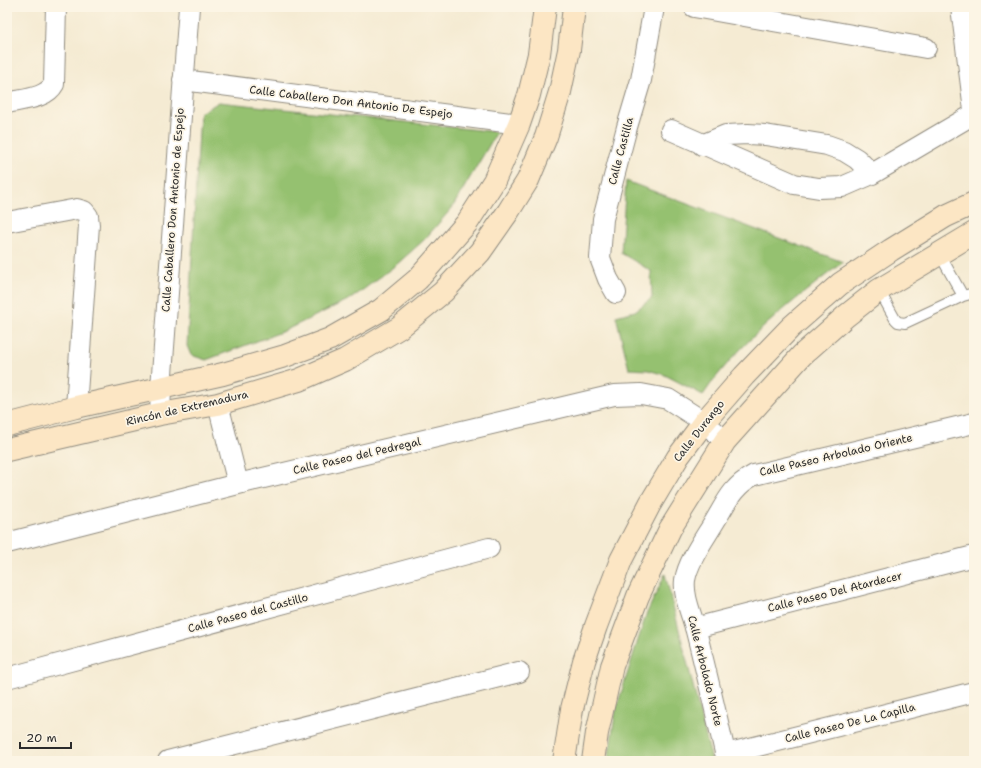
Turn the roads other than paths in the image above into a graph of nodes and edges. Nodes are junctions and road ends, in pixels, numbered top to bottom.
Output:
1 (56, 7) edge
2 (189, 7) edge
3 (545, 7) edge
4 (574, 7) edge
5 (654, 7) edge
6 (694, 7) edge
7 (960, 7) edge
8 (926, 48) dead end
9 (183, 80) junction
10 (7, 103) edge
11 (974, 110) edge
12 (974, 114) edge
13 (519, 124) junction
14 (671, 130) dead end
15 (702, 145) junction
16 (872, 174) junction
17 (974, 203) edge
18 (7, 222) edge
19 (974, 233) edge
20 (939, 253) junction
21 (880, 290) junction
22 (974, 293) edge
23 (616, 294) dead end
24 (963, 296) junction
25 (161, 388) junction
26 (218, 404) junction
27 (76, 407) junction
28 (160, 414) junction
29 (704, 422) junction
30 (974, 423) edge
31 (7, 425) edge
32 (725, 441) junction
33 (7, 450) edge
34 (238, 484) junction
35 (7, 543) edge
36 (489, 548) dead end
37 (974, 556) edge
38 (685, 580) joint
39 (696, 628) junction
40 (519, 672) dead end
41 (7, 678) edge
42 (974, 692) edge
43 (726, 758) edge
44 (168, 761) edge
45 (564, 761) edge
46 (594, 761) edge

1 - 10 street
2 - 9 street, Calle Caballero Don Antonio de Espejo
3 - 13 street
4 - 26 street, Rincón de Extremadura
5 - 23 street, Calle Castilla
6 - 8 street
7 - 11 street
9 - 13 street, Calle Caballero Don Antonio De Espejo
9 - 25 street, Calle Caballero Don Antonio de Espejo
12 - 16 street
13 - 25 street
14 - 15 street
15 - 16 street
15 - 16 street
17 - 29 street, Calle Durango
18 - 27 street
19 - 20 street
20 - 21 street
20 - 24 lane
21 - 24 lane
21 - 32 street
22 - 24 lane
25 - 27 street
25 - 28 street, Calle Caballero Don Antonio de Espejo
26 - 28 street, Rincón de Extremadura
26 - 34 street
27 - 31 street
28 - 33 street, Rincón de Extremadura
29 - 32 street, Calle Paseo del Pedregal
29 - 34 street, Calle Paseo del Pedregal
29 - 45 street, Calle Durango
30 - 38 street, Calle Paseo Arbolado Oriente
32 - 46 street
34 - 35 street, Calle Paseo del Pedregal
36 - 41 street, Calle Paseo del Castillo
37 - 39 street, Calle Paseo Del Atardecer
38 - 39 street, Calle Arbolado Norte
39 - 43 street, Calle Arbolado Norte
40 - 44 street
42 - 43 street, Calle Paseo De La Capilla

